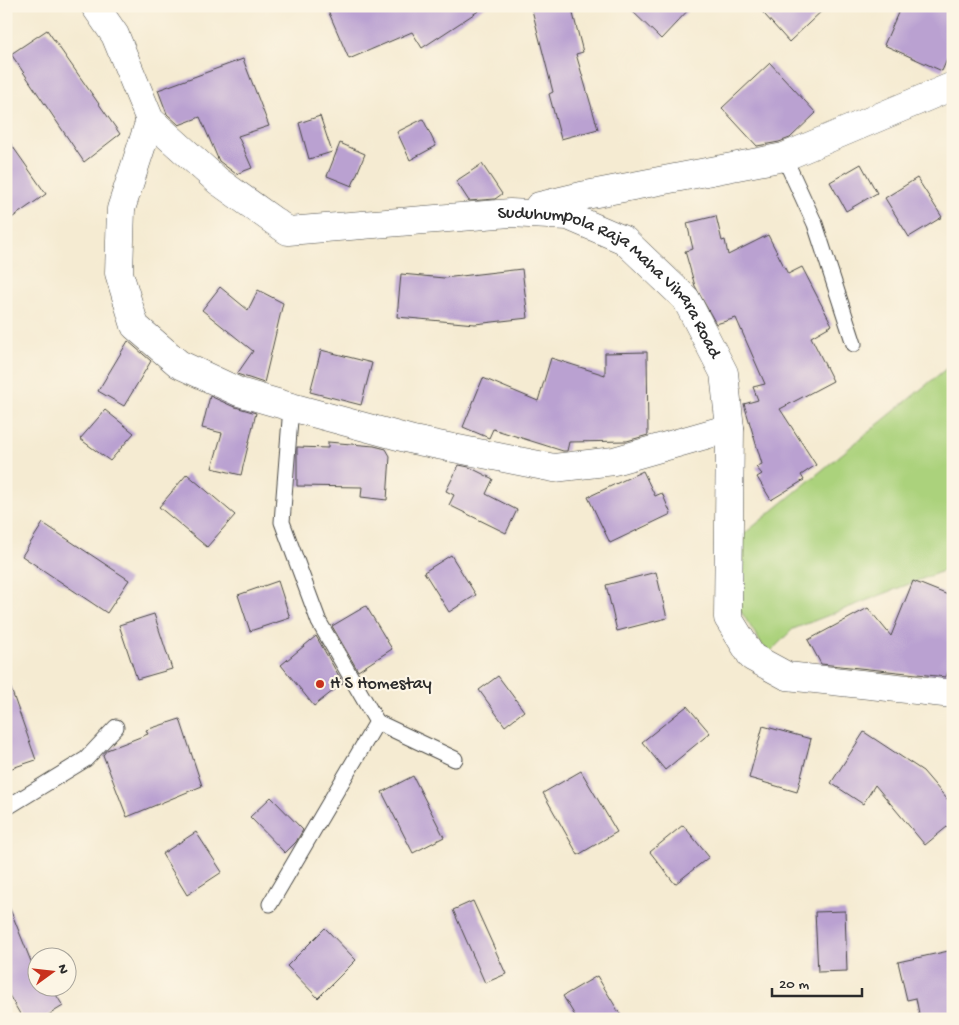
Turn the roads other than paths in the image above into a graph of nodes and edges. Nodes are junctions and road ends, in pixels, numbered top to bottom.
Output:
1 (95, 6) edge
2 (953, 86) edge
3 (150, 120) junction
4 (784, 157) junction
5 (510, 213) junction
6 (854, 344) dead end
7 (291, 407) junction
8 (730, 428) junction
9 (953, 694) edge
10 (377, 722) junction
11 (116, 727) dead end
12 (455, 759) dead end
13 (6, 808) edge
14 (270, 904) dead end

1 - 3 street, Suduhumpola Raja Maha Vihara Road
2 - 4 street
3 - 5 street, Suduhumpola Raja Maha Vihara Road
3 - 7 street
4 - 5 street
4 - 6 lane
5 - 8 street, Suduhumpola Raja Maha Vihara Road
7 - 8 street
7 - 10 lane
8 - 9 street, Suduhumpola Raja Maha Vihara Road
10 - 12 lane
10 - 14 lane
11 - 13 lane

